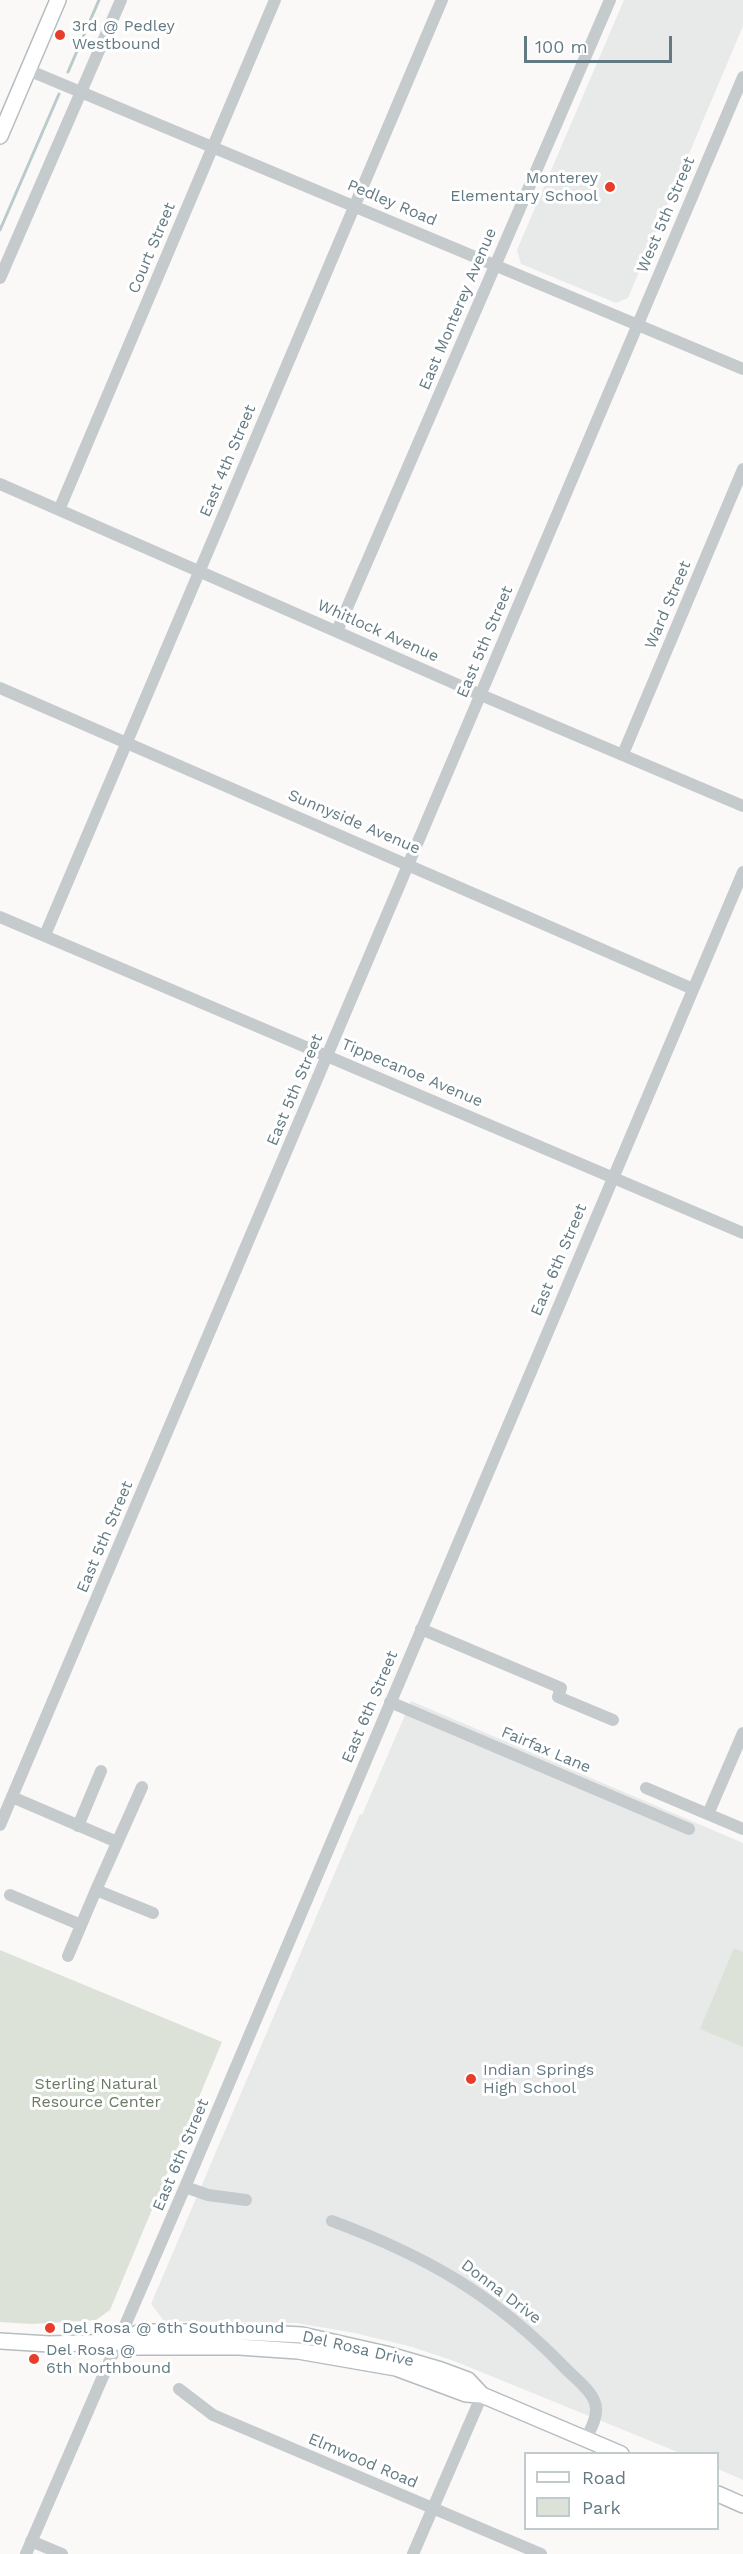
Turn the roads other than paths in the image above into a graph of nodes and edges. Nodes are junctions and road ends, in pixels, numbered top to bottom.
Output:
1 (58, 0) edge
2 (121, 0) edge
3 (275, 0) edge
4 (442, 0) edge
5 (610, 0) edge
6 (28, 70) junction
7 (743, 77) edge
8 (81, 91) junction
9 (0, 135) edge
10 (214, 146) junction
11 (355, 205) junction
12 (495, 264) junction
13 (0, 278) edge
14 (638, 324) junction
15 (620, 367) joint
16 (743, 369) edge
17 (743, 469) edge
18 (0, 484) edge
19 (59, 510) junction
20 (199, 571) junction
21 (338, 631) junction
22 (0, 688) edge
23 (481, 695) junction
24 (126, 742) junction
25 (623, 754) junction
26 (743, 806) edge
27 (409, 864) junction
28 (743, 872) edge
29 (0, 917) edge
30 (45, 934) junction
31 (693, 989) junction
32 (328, 1055) junction
33 (612, 1177) junction
34 (743, 1233) edge
35 (421, 1629) junction
36 (390, 1702) junction
37 (613, 1720) dead end
38 (743, 1733) edge
39 (101, 1771) dead end
40 (142, 1787) dead end
41 (646, 1788) dead end
42 (12, 1797) junction
43 (3, 1812) edge
44 (708, 1815) junction
45 (0, 1825) edge
46 (78, 1826) junction
47 (689, 1829) dead end
48 (743, 1829) edge
49 (117, 1842) junction
50 (96, 1890) junction
51 (10, 1895) dead end
52 (153, 1913) dead end
53 (81, 1925) junction
54 (69, 1956) dead end
55 (185, 2187) junction
56 (246, 2200) dead end
57 (332, 2221) dead end
58 (0, 2341) edge
59 (119, 2342) junction
60 (178, 2389) dead end
61 (482, 2395) junction
62 (586, 2439) junction
63 (616, 2452) edge
64 (719, 2495) edge
65 (743, 2505) edge
66 (432, 2508) junction
67 (31, 2541) junction
68 (26, 2554) edge
69 (62, 2554) edge
70 (412, 2554) edge
71 (541, 2554) edge

1 - 6 main road
2 - 8 street
3 - 10 street, Court Street
4 - 11 street, East 4th Street
5 - 12 street, East Monterey Avenue
6 - 8 street, Pedley Road
6 - 9 main road
7 - 14 street, West 5th Street
8 - 10 street, Pedley Road
8 - 13 street
10 - 11 street, Pedley Road
10 - 19 street, Court Street
11 - 12 street, Pedley Road
11 - 20 street, East 4th Street
12 - 14 street, Pedley Road
12 - 21 street, East Monterey Avenue
14 - 15 street, West 5th Street
14 - 16 street, Pedley Road
15 - 23 street, East 5th Street
17 - 25 street, Ward Street
18 - 19 street, Whitlock Avenue
19 - 20 street, Whitlock Avenue
20 - 21 street, Whitlock Avenue
20 - 24 street, East 4th Street
21 - 23 street, Whitlock Avenue
22 - 24 street, Sunnyside Avenue
23 - 25 street, Whitlock Avenue
23 - 27 street, East 5th Street
24 - 27 street, Sunnyside Avenue
24 - 30 street, East 4th Street
25 - 26 street, Whitlock Avenue
27 - 31 street, Sunnyside Avenue
27 - 32 street, East 5th Street
28 - 31 street, East 6th Street
29 - 30 street, Tippecanoe Avenue
30 - 32 street, Tippecanoe Avenue
31 - 33 street, East 6th Street
32 - 33 street, Tippecanoe Avenue
32 - 42 street, East 5th Street
33 - 34 street, Tippecanoe Avenue
33 - 35 street, East 6th Street
35 - 36 street, East 6th Street
35 - 37 street
36 - 47 street, Fairfax Lane
36 - 55 street, East 6th Street
38 - 44 street
39 - 46 street
40 - 49 street
41 - 44 street
42 - 43 street, East 5th Street
42 - 46 street
43 - 45 street, East 5th Street
44 - 48 street
46 - 49 street
49 - 50 street
50 - 52 street
50 - 53 street
51 - 53 street
53 - 54 street
55 - 56 street
55 - 59 street, East 6th Street
57 - 62 street, Donna Drive
58 - 59 main road, Del Rosa Drive
59 - 61 main road, Del Rosa Drive
59 - 67 street, East 6th Street
60 - 66 street, Elmwood Road
61 - 62 main road, Del Rosa Drive
61 - 66 street
62 - 63 main road, Del Rosa Drive
64 - 65 main road
66 - 70 street
66 - 71 street, Elmwood Road
67 - 68 street, East 6th Street
67 - 69 street

